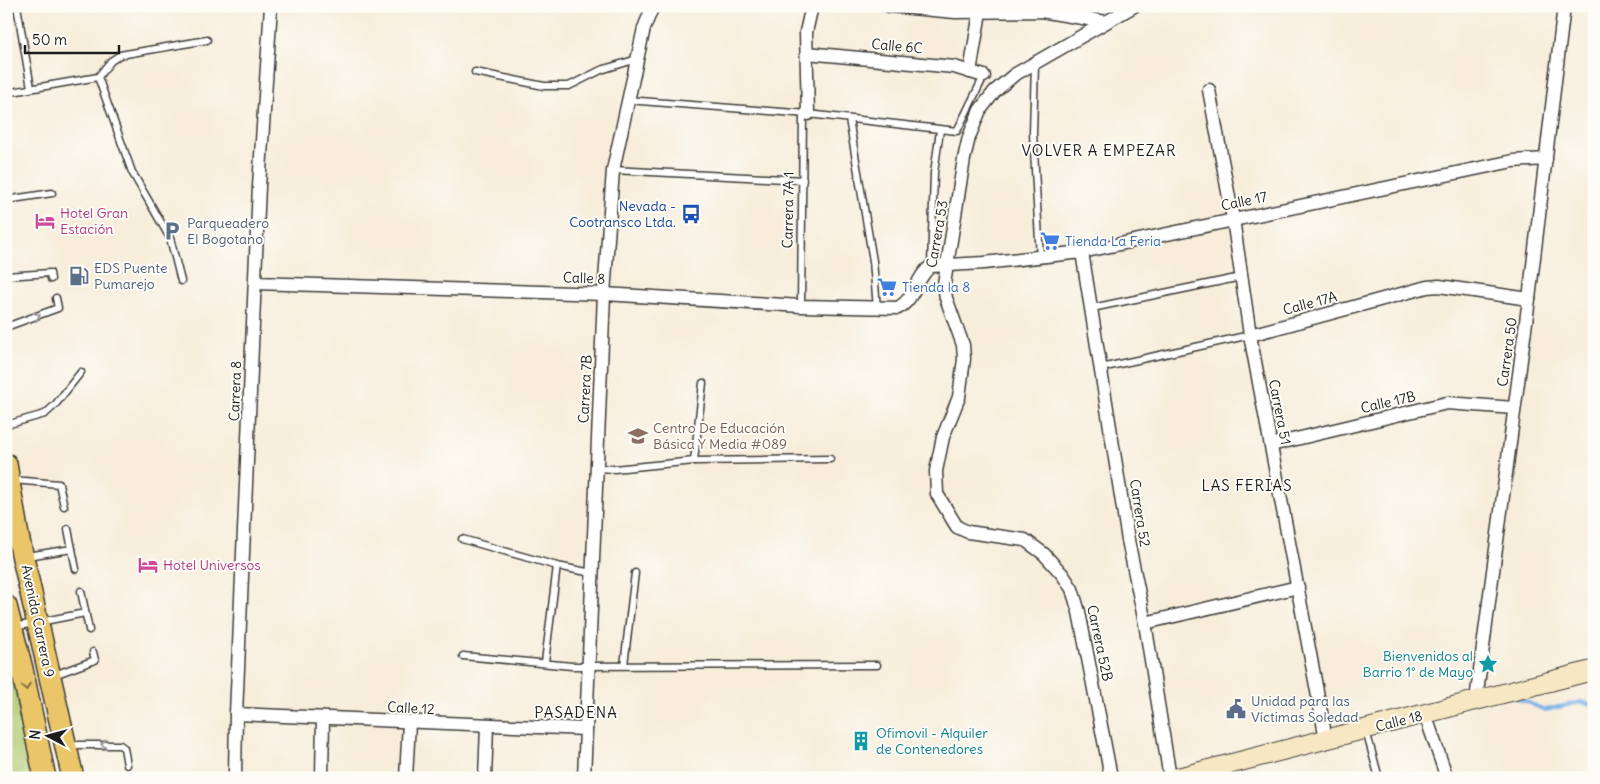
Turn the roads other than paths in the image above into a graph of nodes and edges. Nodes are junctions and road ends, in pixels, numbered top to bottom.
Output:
1 (17, 6) edge
2 (271, 6) edge
3 (653, 6) edge
4 (812, 6) edge
5 (889, 6) edge
6 (1134, 6) edge
7 (1564, 6) edge
8 (981, 8) edge
9 (1089, 12) edge
10 (1106, 22) junction
11 (207, 40) dead end
12 (807, 54) junction
13 (637, 59) junction
14 (1031, 66) junction
15 (475, 72) dead end
16 (970, 72) junction
17 (984, 76) joint
18 (98, 77) junction
19 (31, 88) junction
20 (1208, 90) dead end
21 (6, 92) edge
22 (627, 100) junction
23 (806, 114) junction
24 (849, 119) junction
25 (940, 130) junction
26 (1546, 159) junction
27 (613, 170) junction
28 (804, 180) junction
29 (52, 193) dead end
30 (6, 200) edge
31 (1233, 219) junction
32 (1082, 252) junction
33 (1040, 258) junction
34 (932, 266) junction
35 (947, 266) junction
36 (6, 276) edge
37 (1241, 277) junction
38 (52, 279) dead end
39 (181, 281) dead end
40 (255, 283) junction
41 (604, 294) junction
42 (56, 298) dead end
43 (1529, 299) junction
44 (802, 306) junction
45 (878, 308) junction
46 (1092, 308) junction
47 (6, 327) edge
48 (1250, 335) junction
49 (1101, 368) junction
50 (81, 372) dead end
51 (702, 383) dead end
52 (1514, 408) junction
53 (6, 424) edge
54 (1271, 445) junction
55 (830, 459) dead end
56 (694, 461) junction
57 (597, 468) junction
58 (8, 472) edge
59 (64, 506) dead end
60 (68, 529) dead end
61 (462, 539) dead end
62 (1025, 540) joint
63 (72, 549) junction
64 (24, 556) junction
65 (557, 566) junction
66 (76, 569) dead end
67 (592, 573) junction
68 (635, 573) dead end
69 (1298, 586) junction
70 (81, 592) dead end
71 (6, 606) edge
72 (85, 613) junction
73 (38, 621) junction
74 (1145, 623) junction
75 (12, 627) junction
76 (88, 630) dead end
77 (93, 652) dead end
78 (463, 656) dead end
79 (545, 662) junction
80 (624, 665) junction
81 (877, 665) dead end
82 (588, 666) junction
83 (1594, 670) edge
84 (50, 676) junction
85 (1476, 700) junction
86 (236, 714) junction
87 (1425, 714) junction
88 (323, 718) junction
89 (409, 723) junction
90 (487, 726) junction
91 (586, 729) junction
92 (1366, 729) junction
93 (1326, 740) junction
94 (65, 745) junction
95 (126, 765) dead end
96 (1110, 772) dead end
97 (1203, 774) edge
98 (45, 778) edge
99 (72, 778) edge
100 (235, 778) edge
101 (322, 778) edge
102 (406, 778) edge
103 (484, 778) edge
104 (584, 778) edge
105 (1170, 778) edge
106 (1176, 778) edge
107 (1379, 778) edge
108 (1447, 778) edge

1 - 19 lane
2 - 40 street, Carrera 8
3 - 13 street, Carrera 7B
4 - 12 street, Carrera 7A 1
5 - 8 street
6 - 10 street, Carrera 53
7 - 26 street, Carrera 50
8 - 9 street
8 - 16 street
9 - 10 street
10 - 14 street, Carrera 53
11 - 18 lane
12 - 16 street, Calle 6C
12 - 23 street, Carrera 7A 1
13 - 15 lane
13 - 22 street, Carrera 7B
14 - 33 lane
14 - 35 street, Carrera 53
16 - 17 street, Calle 6C
17 - 25 lane
18 - 19 lane
18 - 39 lane
19 - 21 lane
20 - 31 street, Carrera 51
22 - 23 lane
22 - 27 street, Carrera 7B
23 - 24 lane
23 - 28 lane, Carrera 7A 1
24 - 25 lane
24 - 45 lane
25 - 34 lane
26 - 31 street, Calle 17
26 - 43 street, Carrera 50
27 - 28 lane
27 - 41 street, Carrera 7B
28 - 44 lane, Carrera 7A 1
29 - 30 lane
31 - 32 street, Calle 17
31 - 37 street, Carrera 51
32 - 33 street, Calle 17
32 - 46 street, Carrera 52
33 - 35 street, Calle 17
34 - 35 street
34 - 45 street, Calle 8
35 - 62 street, Carrera 53
36 - 38 lane
37 - 46 lane
37 - 48 street, Carrera 51
40 - 41 street, Calle 8
40 - 86 street, Carrera 8
41 - 44 street, Calle 8
41 - 57 street, Carrera 7B
47 -> 42 lane
43 - 48 street, Calle 17A
43 - 52 street, Carrera 50
44 - 45 street, Calle 8
46 - 49 street, Carrera 52
48 - 49 lane, Calle 17A
48 - 54 street, Carrera 51
49 - 74 street, Carrera 52
50 - 53 lane
51 - 56 lane
52 - 54 street, Calle 17B
52 - 85 street, Carrera 50
54 - 69 street, Carrera 51
55 - 56 lane
56 - 57 lane
57 - 67 street, Carrera 7B
58 - 59 lane
58 - 64 highway, Avenida Carrera 9
60 - 63 lane
61 - 65 lane
62 - 96 street, Carrera 52B
63 - 64 lane
63 - 66 lane
64 - 73 highway, Avenida Carrera 9
65 - 67 lane
65 - 79 lane
67 - 82 street, Carrera 7B
68 - 80 lane
69 - 74 street
69 - 93 street, Carrera 51
70 - 72 lane
71 - 75 highway, Avenida Carrera 9
72 - 73 lane
72 - 76 lane
73 - 75 lane
73 - 84 highway, Avenida Carrera 9
74 - 105 street, Carrera 52
75 -> 98 highway, Avenida Carrera 9
77 - 84 lane
78 - 79 lane
79 - 82 lane
80 - 81 lane
80 - 82 lane
82 - 91 street, Carrera 7B
83 - 85 main road, Calle 18
84 - 94 highway, Avenida Carrera 9
85 - 87 main road, Calle 18
86 - 88 street, Calle 12
86 - 100 street, Carrera 8
87 - 92 main road, Calle 18
87 - 108 street
88 - 89 street, Calle 12
88 - 101 street
89 - 90 street, Calle 12
89 - 102 street
90 - 91 street, Calle 12
90 - 103 street
91 - 104 street, Carrera 7B
92 - 93 main road, Calle 18
92 - 107 lane
93 - 97 main road, Calle 18
95 -> 94 lane
94 - 99 highway, Avenida Carrera 9
97 - 106 main road, Calle 18

